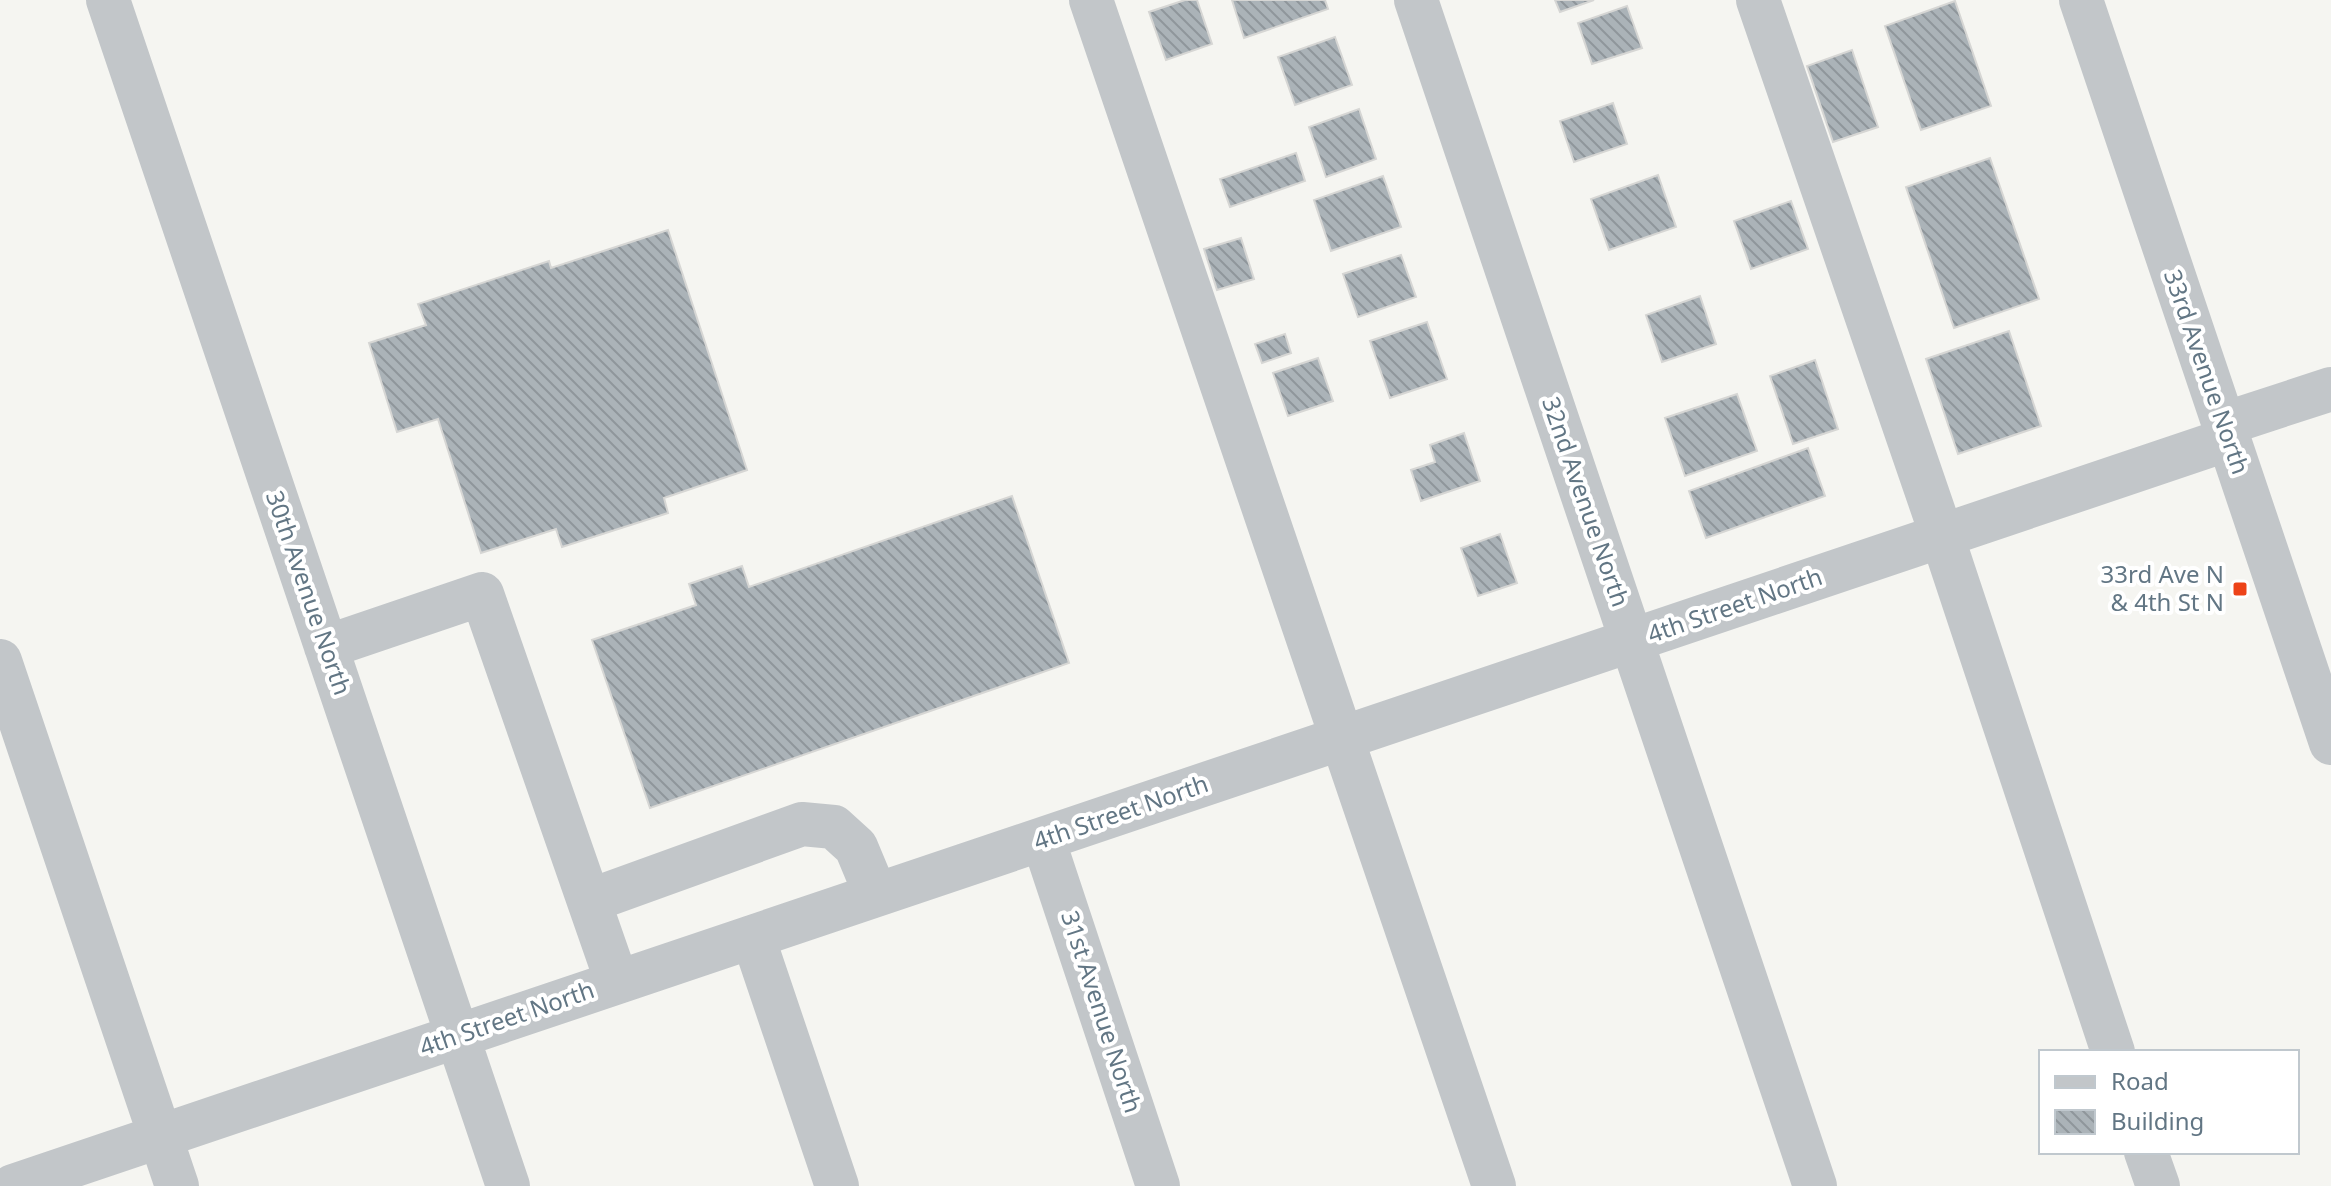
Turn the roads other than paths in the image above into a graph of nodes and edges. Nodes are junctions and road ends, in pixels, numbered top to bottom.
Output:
1 (108, 0) edge
2 (1091, 0) edge
3 (1416, 0) edge
4 (1758, 0) edge
5 (2081, 0) edge
6 (2331, 389) edge
7 (2226, 432) junction
8 (1942, 536) junction
9 (1632, 641) junction
10 (326, 647) junction
11 (0, 661) edge
12 (1341, 739) junction
13 (2331, 743) edge
14 (1043, 839) junction
15 (876, 895) junction
16 (589, 901) junction
17 (753, 937) junction
18 (617, 982) junction
19 (457, 1036) junction
20 (2112, 1050) edge
21 (160, 1136) junction
22 (2147, 1154) edge
23 (13, 1186) edge
24 (177, 1186) edge
25 (508, 1186) edge
26 (837, 1186) edge
27 (1158, 1186) edge
28 (1494, 1186) edge
29 (1815, 1186) edge
30 (2158, 1186) edge

1 - 10 street, 30th Avenue North
2 - 12 street
3 - 9 street, 32nd Avenue North
4 - 8 street
5 - 7 street, 33rd Avenue North
6 - 7 street, 4th Street North
7 - 8 street, 4th Street North
7 - 13 street, 33rd Avenue North
8 - 9 street, 4th Street North
8 - 20 street
9 - 12 street, 4th Street North
9 - 29 street, 32nd Avenue North
10 - 16 street
10 - 19 street, 30th Avenue North
11 - 21 street
12 - 14 street, 4th Street North
12 - 28 street
14 - 15 street, 4th Street North
14 - 27 street, 31st Avenue North
15 - 16 street
15 - 17 street, 4th Street North
16 - 18 street
17 - 18 street, 4th Street North
17 - 26 street
18 - 19 street, 4th Street North
19 - 21 street, 4th Street North
19 - 25 street, 30th Avenue North
21 - 23 street, 4th Street North
21 - 24 street
22 - 30 street

